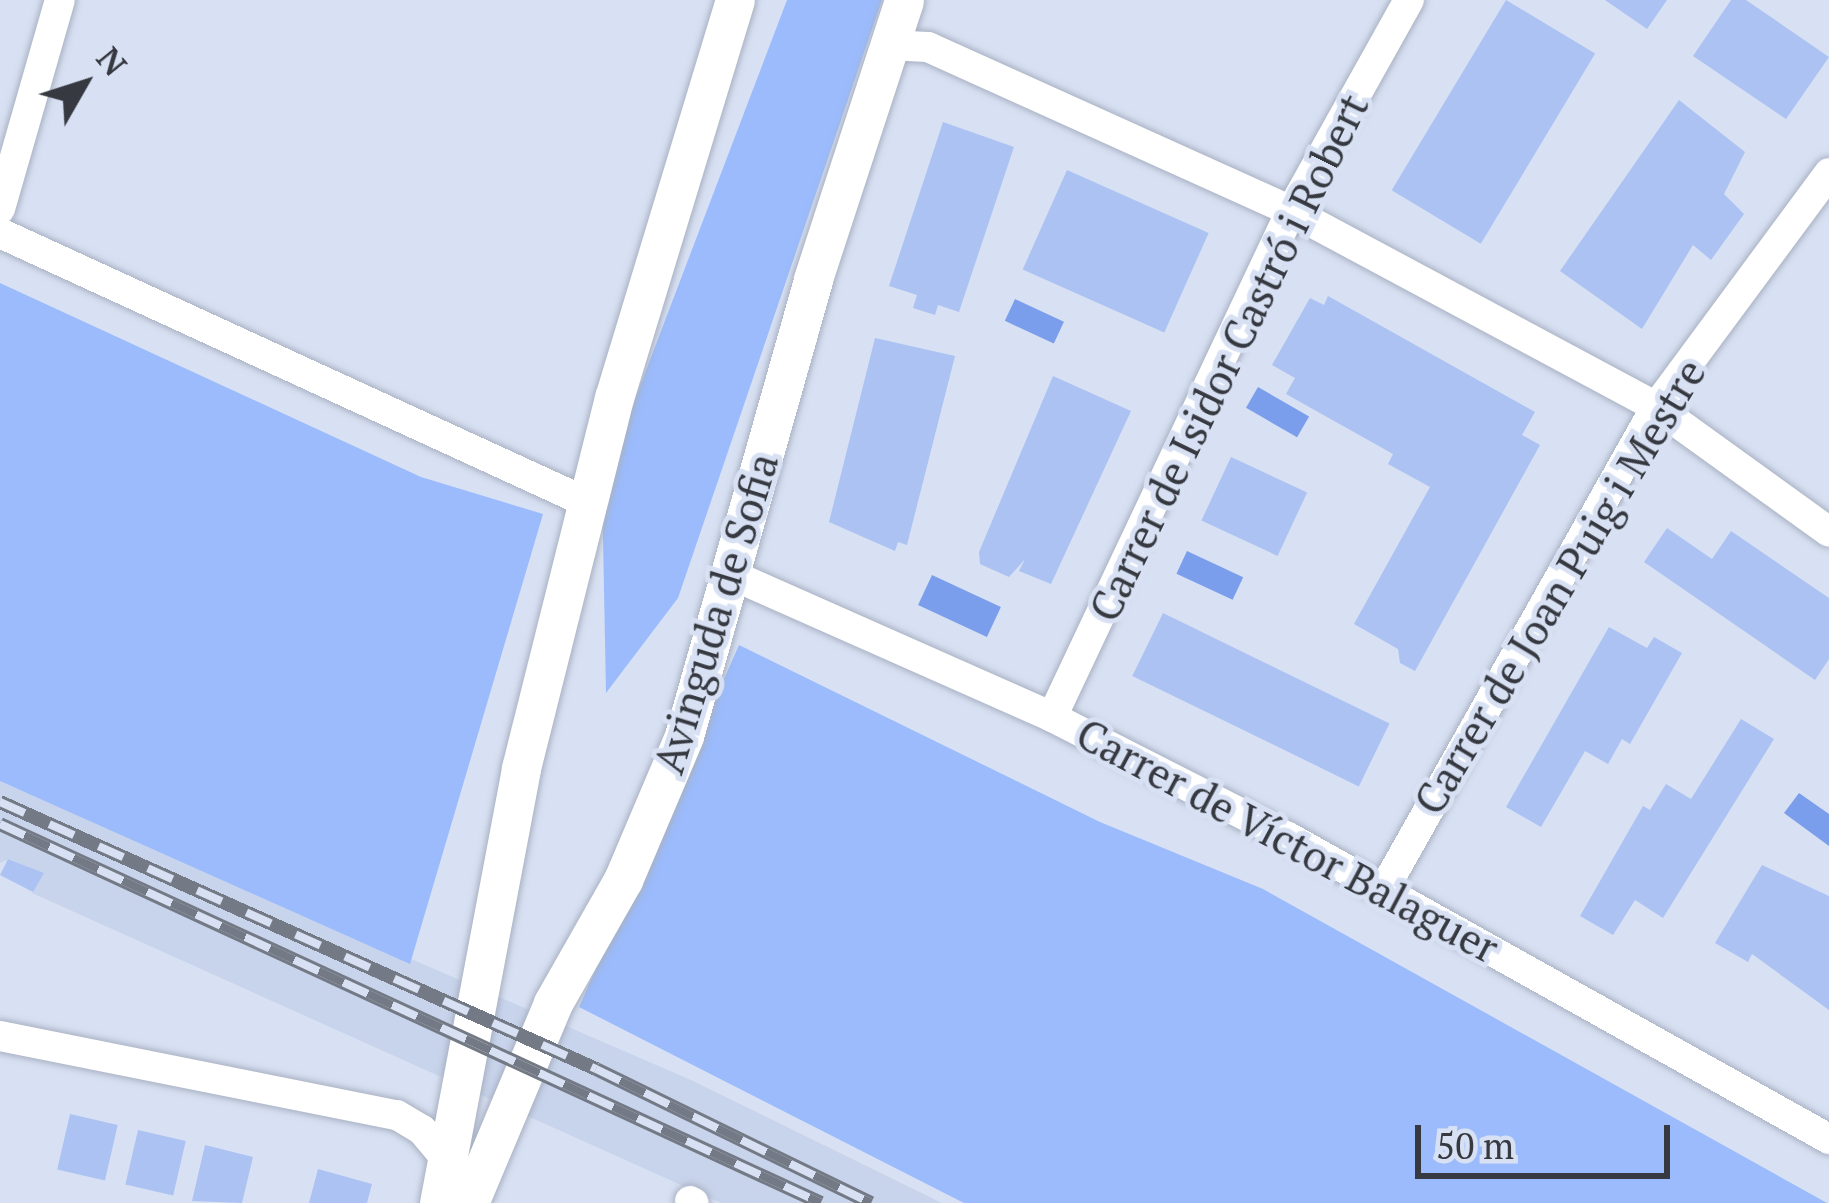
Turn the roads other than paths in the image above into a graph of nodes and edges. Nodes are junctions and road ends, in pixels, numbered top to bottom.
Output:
1 (60, 0) edge
2 (735, 0) edge
3 (904, 0) edge
4 (1409, 0) edge
5 (887, 44) junction
6 (1829, 173) edge
7 (0, 209) edge
8 (1291, 211) junction
9 (0, 233) edge
10 (1656, 407) junction
11 (588, 503) junction
12 (1829, 532) edge
13 (730, 574) junction
14 (1052, 717) junction
15 (1384, 889) junction
16 (0, 1036) edge
17 (1829, 1139) edge
18 (446, 1159) junction
19 (439, 1203) edge
20 (469, 1203) edge

1 - 7 street
2 - 11 street
3 - 5 street, Avinguda de Sofia
4 - 8 street, Carrer de Isidor Castró i Robert
5 - 8 street
5 - 13 street, Avinguda de Sofia
6 - 10 street, Carrer de Joan Puig i Mestre
8 - 10 street
8 - 14 street, Carrer de Isidor Castró i Robert
9 - 11 street
10 - 12 street
10 - 15 street, Carrer de Joan Puig i Mestre
11 - 18 street
13 - 14 street, Carrer de Víctor Balaguer
13 - 20 street, Avinguda de Sofia
14 - 15 street, Carrer de Víctor Balaguer
15 - 17 street, Carrer de Víctor Balaguer
16 - 18 street
18 - 19 street

